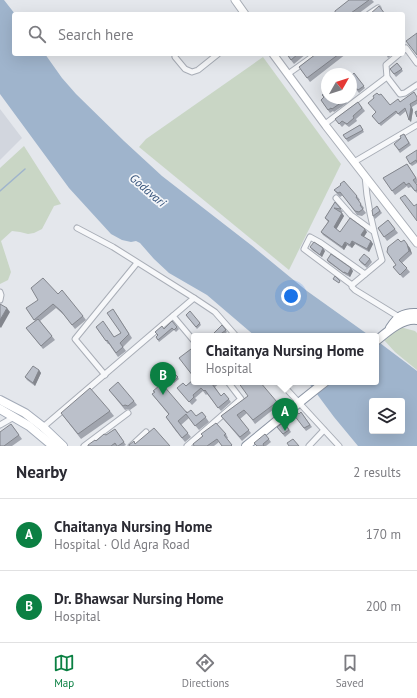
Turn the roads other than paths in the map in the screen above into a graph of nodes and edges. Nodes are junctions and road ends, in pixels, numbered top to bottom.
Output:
1 (235, 0) edge
2 (378, 8) edge
3 (244, 12) edge
4 (372, 12) edge
5 (405, 49) edge
6 (216, 56) edge
7 (275, 56) edge
8 (313, 56) edge
9 (397, 56) edge
10 (175, 57) dead end
11 (417, 63) edge
12 (288, 74) junction
13 (387, 77) junction
14 (417, 85) edge
15 (325, 124) junction
16 (417, 125) edge
17 (354, 162) junction
18 (364, 176) junction
19 (336, 198) dead end
20 (78, 228) dead end
21 (373, 232) junction
22 (417, 243) edge
23 (137, 263) junction
24 (365, 274) junction
25 (352, 285) junction
26 (0, 292) edge
27 (194, 298) junction
28 (0, 300) edge
29 (417, 313) edge
30 (173, 316) junction
31 (399, 317) junction
32 (417, 320) edge
33 (389, 331) junction
34 (233, 333) edge
35 (191, 337) edge
36 (379, 339) edge
37 (104, 375) junction
38 (230, 385) edge
39 (284, 385) edge
40 (321, 385) edge
41 (0, 400) edge
42 (302, 400) junction
43 (0, 409) edge
44 (128, 413) dead end
45 (14, 417) junction
46 (0, 425) edge
47 (40, 430) junction
48 (324, 430) junction
49 (146, 432) dead end
50 (250, 445) edge
51 (53, 446) edge
52 (63, 446) edge
53 (84, 446) edge
54 (131, 446) edge
55 (187, 446) edge
56 (309, 446) edge
57 (339, 446) edge

1 - 3 main road
2 - 4 street
5 - 11 street
6 - 10 street
7 - 12 main road
8 - 12 street
9 - 13 street
12 - 15 main road
13 - 14 street
13 - 15 street
15 - 17 main road
16 - 17 street
17 - 18 main road
18 - 21 street
18 - 22 main road
19 - 21 street
20 - 23 street
21 - 24 street
23 - 27 street
23 - 37 street
24 - 25 street
24 - 25 street
25 - 31 street
26 - 28 street
27 - 30 street
27 - 34 street
29 - 31 main road
30 - 35 street
30 - 37 street
31 - 33 main road
32 - 33 main road
33 - 36 main road
37 - 47 street
38 - 55 street
39 - 42 street
40 - 42 main road
41 - 47 main road
42 - 48 street
42 - 50 main road
43 - 45 main road
44 - 53 street
45 - 46 street
45 - 47 main road
47 - 51 main road
47 - 52 main road
48 - 56 street
48 - 57 street
49 - 54 street

